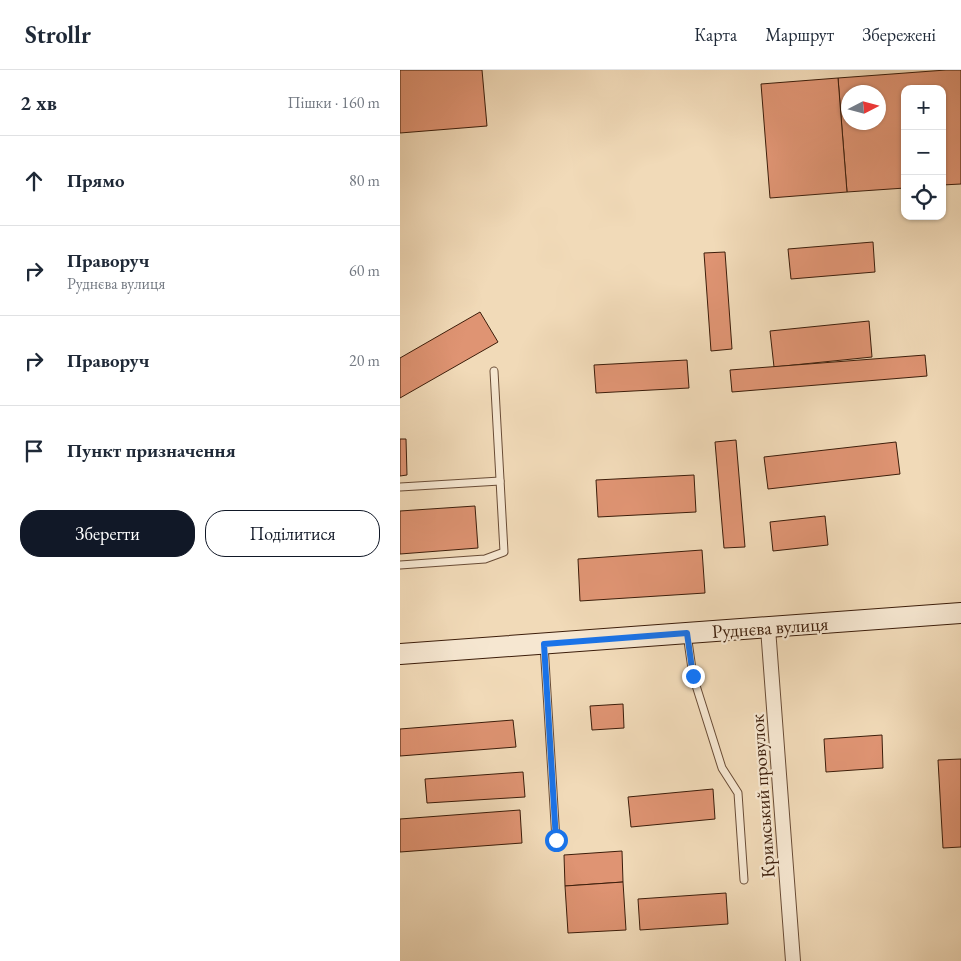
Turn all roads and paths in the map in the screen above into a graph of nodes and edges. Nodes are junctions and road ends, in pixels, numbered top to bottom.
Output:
1 (494, 371) dead end
2 (500, 481) junction
3 (400, 487) edge
4 (400, 565) edge
5 (961, 613) edge
6 (768, 628) junction
7 (687, 633) junction
8 (544, 644) junction
9 (400, 654) edge
10 (556, 840) dead end
11 (744, 880) dead end
12 (793, 961) edge

1 - 2 lane
2 - 3 lane
2 - 4 lane
5 - 6 street, Руднєва вулиця
6 - 7 street, Руднєва вулиця
6 - 12 street, Кримський провулок
7 - 8 street, Руднєва вулиця
7 - 11 lane
8 - 9 street, Руднєва вулиця
8 - 10 lane

